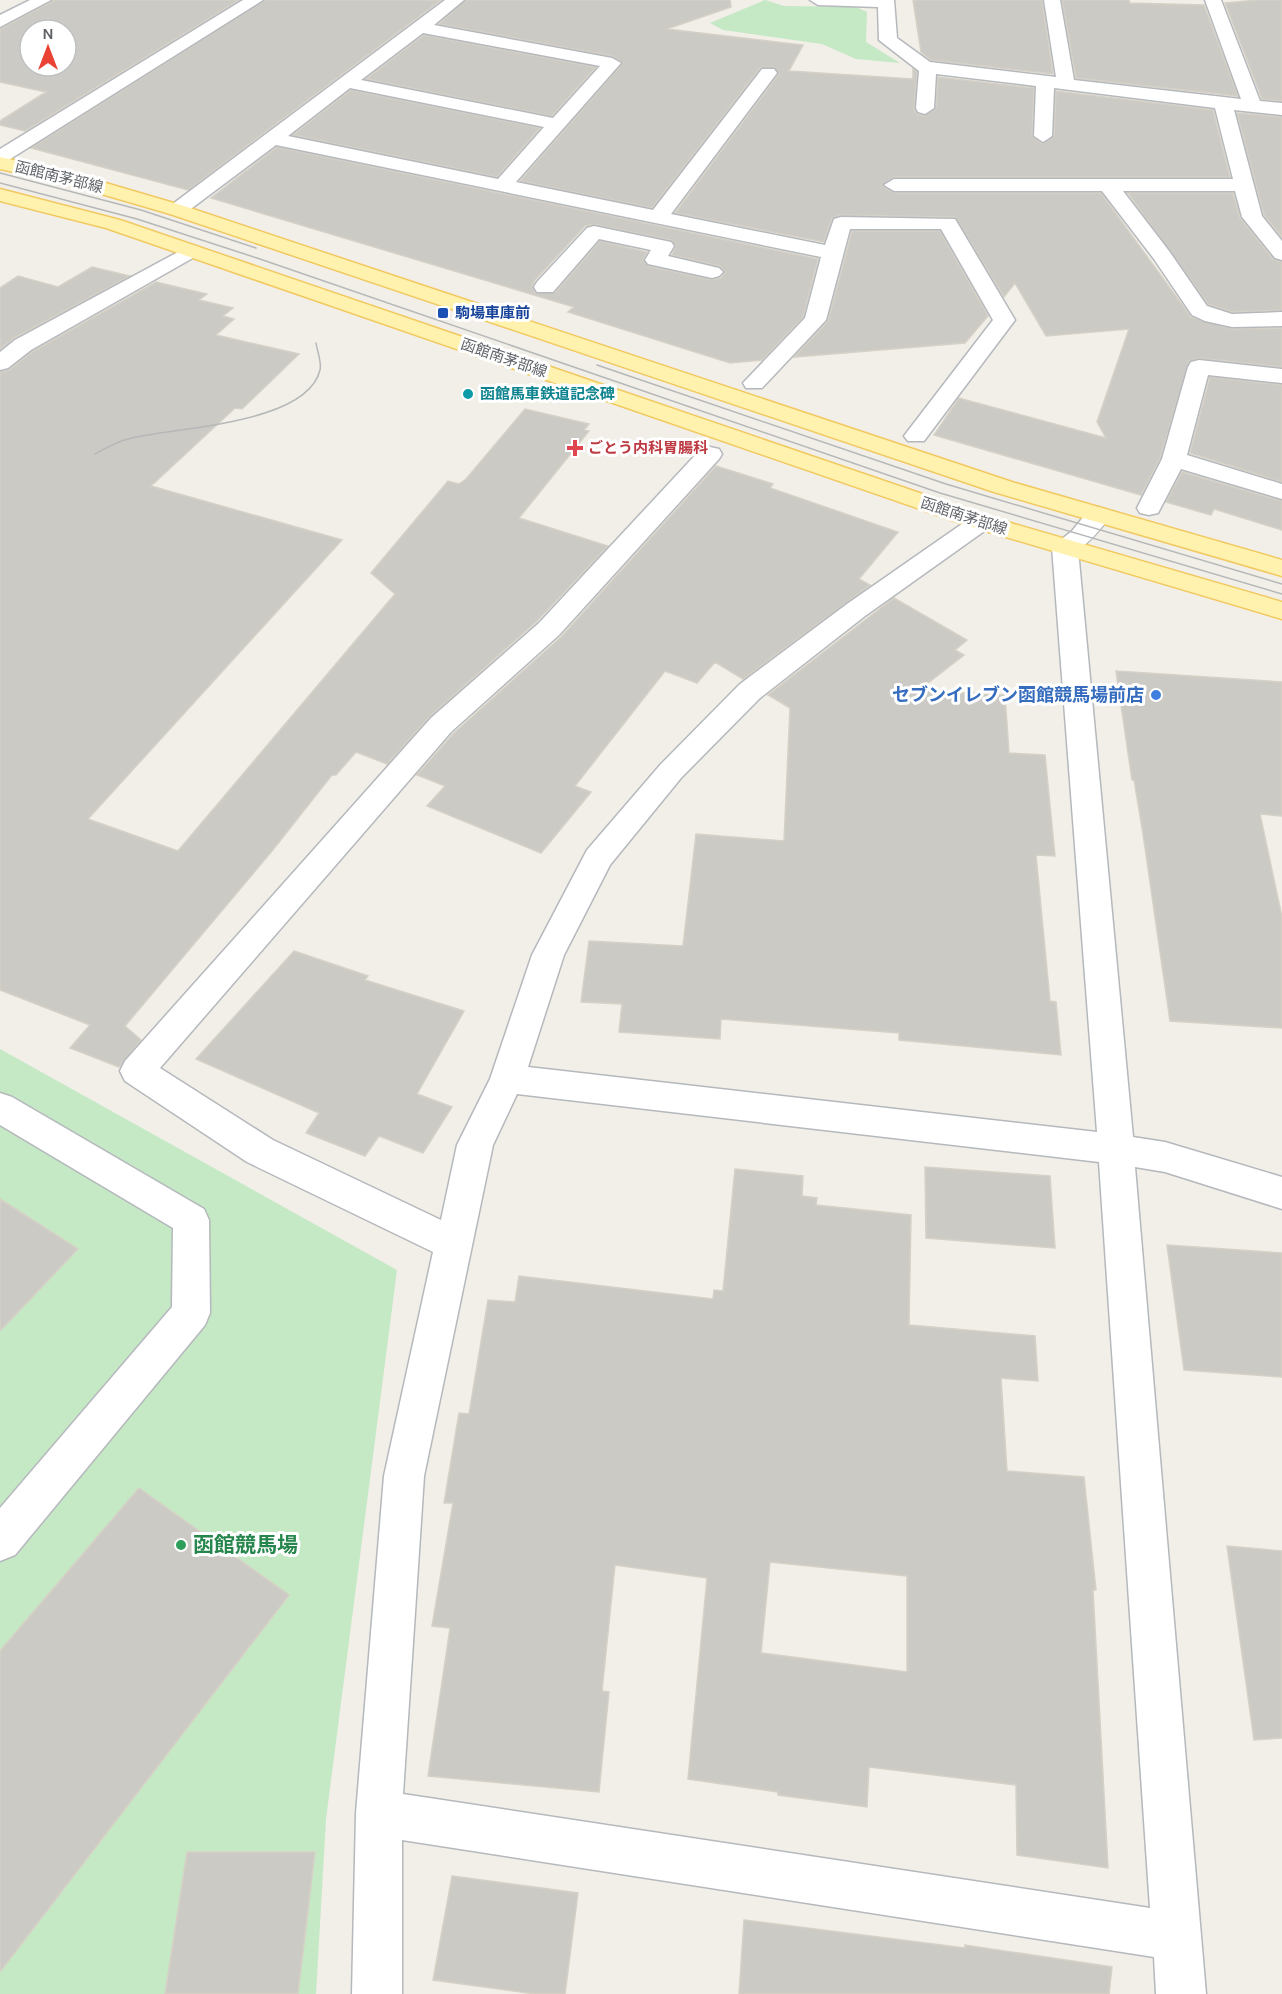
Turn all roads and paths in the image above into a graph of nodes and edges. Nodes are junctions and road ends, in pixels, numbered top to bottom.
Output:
1 (43, 0) edge
2 (255, 0) edge
3 (456, 0) edge
4 (818, 0) edge
5 (1052, 0) edge
6 (1213, 0) edge
7 (886, 1) edge
8 (0, 22) edge
9 (420, 27) junction
10 (928, 68) junction
11 (768, 74) dead end
12 (1046, 81) junction
13 (346, 82) junction
14 (1066, 83) junction
15 (1223, 103) junction
16 (1253, 106) junction
17 (925, 108) dead end
18 (1282, 110) edge
19 (556, 124) junction
20 (1043, 136) dead end
21 (272, 138) junction
22 (0, 157) edge
23 (0, 163) edge
24 (1106, 183) junction
25 (894, 184) dead end
26 (1244, 184) junction
27 (502, 186) junction
28 (0, 195) edge
29 (613, 209) junction
30 (177, 210) junction
31 (658, 218) junction
32 (594, 232) junction
33 (191, 251) junction
34 (831, 253) junction
35 (1282, 254) edge
36 (712, 272) dead end
37 (545, 287) dead end
38 (1282, 319) edge
39 (0, 363) edge
40 (1282, 376) edge
41 (754, 383) dead end
42 (916, 436) dead end
43 (710, 454) dead end
44 (1174, 459) junction
45 (1282, 492) edge
46 (1149, 508) dead end
47 (1098, 515) junction
48 (981, 522) junction
49 (1065, 547) junction
50 (1282, 568) edge
51 (1282, 611) edge
52 (507, 1079) junction
53 (0, 1107) edge
54 (1116, 1149) junction
55 (1282, 1193) edge
56 (454, 1244) junction
57 (0, 1539) edge
58 (379, 1813) junction
59 (1176, 1936) junction
60 (376, 1994) edge
61 (1181, 1994) edge

1 - 8 street
2 - 22 street
3 - 9 street
4 - 7 street
5 - 14 street
6 - 16 street
7 - 10 street
9 - 13 street
9 - 19 street
10 - 12 street
10 - 17 street
11 - 31 street
12 - 14 street
12 - 20 street
13 - 19 street
13 - 21 street
14 - 15 street
15 - 16 street
15 - 26 street
16 - 18 street
19 - 27 street
21 - 27 street
21 - 30 street
23 - 30 main road, 函館南茅部線
24 - 25 street
24 - 26 street
24 - 38 street
26 - 35 street
27 - 29 street
28 - 33 main road, 函館南茅部線
29 - 31 street
29 - 32 street
30 - 47 main road, 函館南茅部線
31 - 34 street
32 - 36 street
32 - 37 street
33 - 39 street
33 - 48 main road, 函館南茅部線
34 - 41 street
34 - 42 street
40 - 44 street
43 - 56 street
44 - 45 street
44 - 46 street
47 - 49 street
47 - 50 main road, 函館南茅部線
48 - 49 main road, 函館南茅部線
48 - 52 street
49 - 51 main road, 函館南茅部線
49 - 54 street
52 - 54 street
52 - 56 street
53 - 57 street
54 - 55 street
54 - 59 street
56 - 58 street
58 - 59 street
58 - 60 street
59 - 61 street

